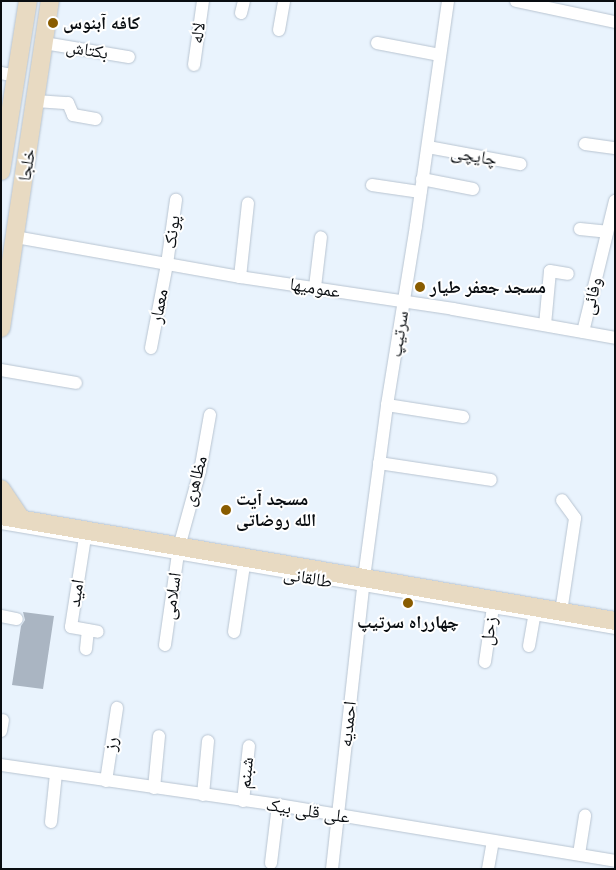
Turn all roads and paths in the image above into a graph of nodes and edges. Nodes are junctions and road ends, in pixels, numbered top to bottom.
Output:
1 (28, 1) edge
2 (50, 1) edge
3 (203, 1) edge
4 (284, 1) edge
5 (448, 1) edge
6 (525, 2) edge
7 (578, 7) edge
8 (615, 22) edge
9 (279, 30) dead end
10 (44, 43) junction
11 (376, 43) dead end
12 (440, 55) junction
13 (129, 57) dead end
14 (194, 66) dead end
15 (9, 75) edge
16 (36, 101) junction
17 (96, 119) dead end
18 (585, 144) dead end
19 (428, 147) junction
20 (615, 148) edge
21 (2, 163) edge
22 (520, 164) dead end
23 (372, 185) dead end
24 (421, 186) junction
25 (473, 189) dead end
26 (176, 200) dead end
27 (615, 201) edge
28 (248, 203) dead end
29 (580, 229) dead end
30 (607, 232) junction
31 (15, 237) junction
32 (321, 237) dead end
33 (168, 264) junction
34 (568, 274) dead end
35 (240, 277) junction
36 (314, 287) junction
37 (404, 302) junction
38 (545, 326) junction
39 (1, 328) edge
40 (584, 332) junction
41 (615, 338) edge
42 (151, 348) dead end
43 (1, 370) edge
44 (76, 383) dead end
45 (387, 405) junction
46 (210, 415) dead end
47 (463, 417) dead end
48 (379, 463) junction
49 (491, 480) dead end
50 (1, 489) edge
51 (562, 500) dead end
52 (1, 516) edge
53 (22, 520) junction
54 (1, 526) edge
55 (85, 536) junction
56 (178, 552) junction
57 (244, 562) junction
58 (363, 583) junction
59 (493, 605) junction
60 (535, 612) junction
61 (561, 612) junction
62 (1, 616) edge
63 (17, 619) dead end
64 (615, 621) edge
65 (615, 631) edge
66 (234, 632) dead end
67 (164, 645) dead end
68 (529, 646) dead end
69 (86, 648) dead end
70 (485, 662) dead end
71 (116, 708) dead end
72 (159, 736) dead end
73 (208, 742) dead end
74 (249, 746) dead end
75 (1, 765) edge
76 (56, 774) junction
77 (106, 781) junction
78 (154, 788) junction
79 (203, 795) junction
80 (243, 801) junction
81 (278, 805) junction
82 (338, 815) junction
83 (585, 815) dead end
84 (51, 822) dead end
85 (493, 841) junction
86 (579, 854) junction
87 (271, 863) dead end
88 (607, 863) edge
89 (332, 869) edge
90 (488, 869) edge

1 - 15 main road, خلجا
2 - 10 main road, خلجا
3 - 14 street, لاله
4 - 9 street
5 - 12 street, سرتیپ
6 - 7 street
7 - 8 street
10 - 13 street, بکتاش
10 - 16 main road, خلجا
11 - 12 street
12 - 19 street, سرتیپ
15 - 21 main road, خلجا
16 - 17 street
16 - 31 main road, خلجا
18 - 20 street
19 - 22 street, چایچی
19 - 24 street, سرتیپ
23 - 24 street
24 - 25 street
24 - 37 street, سرتیپ
26 - 33 street, پونک
27 - 30 street, وفائی
28 - 35 street
29 - 30 street
30 - 40 street, وفائی
31 - 33 street, عمومیها
31 - 39 main road, خلجا
32 - 36 street
33 - 35 street, عمومیها
33 - 42 street, معمار
34 - 38 street
35 - 36 street, عمومیها
36 - 37 street, عمومیها
37 - 38 street, عمومیها
37 - 45 street, سرتیپ
38 - 40 street, عمومیها
40 - 41 street, عمومیها
43 - 44 street
45 - 47 street
45 - 48 street, سرتیپ
46 - 56 street, مظاهری
48 - 49 street
48 - 58 street, سرتیپ
50 - 53 main road
51 - 61 street
52 - 53 main road, طالقانی
53 - 55 main road, طالقانی
54 - 55 lane, طالقانی
55 - 56 main road, طالقانی
55 - 69 street, امید
56 - 57 main road, طالقانی
56 - 67 street, اسلامی
57 - 58 main road, طالقانی
57 - 66 street
58 - 59 main road, طالقانی
58 - 82 street, احمدیه
59 - 60 main road, طالقانی
59 - 70 street, زحل
60 - 61 main road, طالقانی
60 - 65 lane, طالقانی
60 - 68 street
61 - 64 main road, طالقانی
62 - 63 street
71 - 77 street, رز
72 - 78 street
73 - 79 street
74 - 80 street, شبنم
75 - 76 street, علی قلی بیک
76 - 77 street, علی قلی بیک
76 - 84 street
77 - 78 street, علی قلی بیک
78 - 79 street, علی قلی بیک
79 - 80 street, علی قلی بیک
80 - 81 street, علی قلی بیک
81 - 82 street, علی قلی بیک
81 - 87 street
82 - 85 street, علی قلی بیک
82 - 89 street, احمدیه
83 - 86 street
85 - 86 street, علی قلی بیک
85 - 90 street
86 - 88 street, علی قلی بیک

